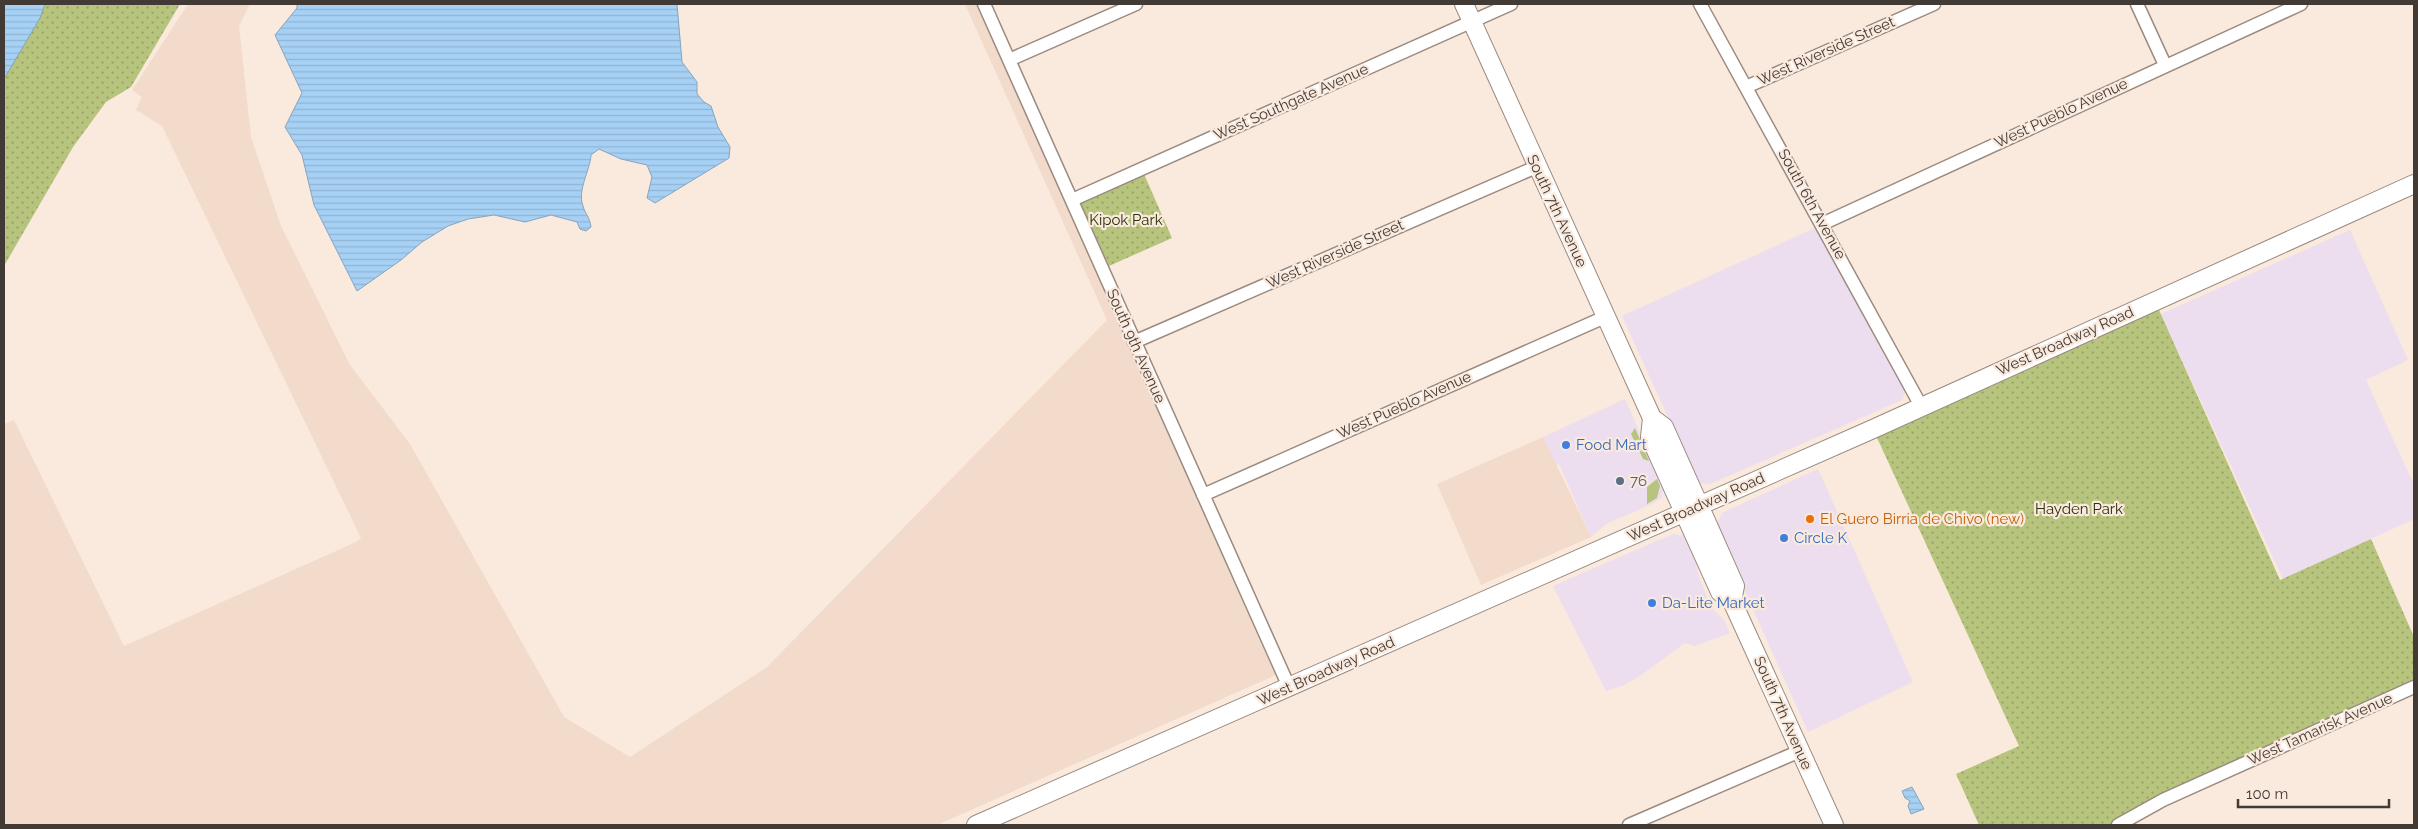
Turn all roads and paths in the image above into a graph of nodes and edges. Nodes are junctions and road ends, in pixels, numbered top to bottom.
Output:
1 (984, 4) edge
2 (1136, 4) edge
3 (1464, 4) edge
4 (1511, 4) edge
5 (1700, 4) edge
6 (1934, 4) edge
7 (2137, 4) edge
8 (2301, 4) edge
9 (1472, 21) junction
10 (1009, 60) junction
11 (2165, 65) junction
12 (1746, 87) junction
13 (1536, 167) junction
14 (2414, 184) edge
15 (1072, 200) junction
16 (1822, 224) junction
17 (1605, 317) junction
18 (1134, 342) junction
19 (1921, 406) junction
20 (1203, 495) junction
21 (1692, 509) junction
22 (1289, 687) junction
23 (2414, 687) edge
24 (1800, 751) junction
25 (2125, 824) edge
26 (976, 825) edge
27 (1629, 825) edge
28 (1834, 825) edge

1 - 10 street, South 9th Avenue
2 - 10 street
3 - 9 main road, South 7th Avenue
4 - 9 street, West Southgate Avenue
5 - 12 street, South 6th Avenue
6 - 12 street, West Riverside Street
7 - 11 street
8 - 11 street, West Pueblo Avenue
9 - 13 main road, South 7th Avenue
9 - 15 street, West Southgate Avenue
10 - 15 street, South 9th Avenue
11 - 16 street, West Pueblo Avenue
12 - 16 street, South 6th Avenue
13 - 17 main road, South 7th Avenue
13 - 18 street, West Riverside Street
14 - 19 main road, West Broadway Road
15 - 18 street, South 9th Avenue
16 - 19 street, South 6th Avenue
17 - 20 street, West Pueblo Avenue
17 - 21 main road, South 7th Avenue
18 - 20 street, South 9th Avenue
19 - 21 main road, West Broadway Road
20 - 22 street, South 9th Avenue
21 - 22 main road, West Broadway Road
21 - 24 main road, South 7th Avenue
22 - 26 main road, West Broadway Road
23 - 25 street, West Tamarisk Avenue
24 - 27 street
24 - 28 main road, South 7th Avenue

